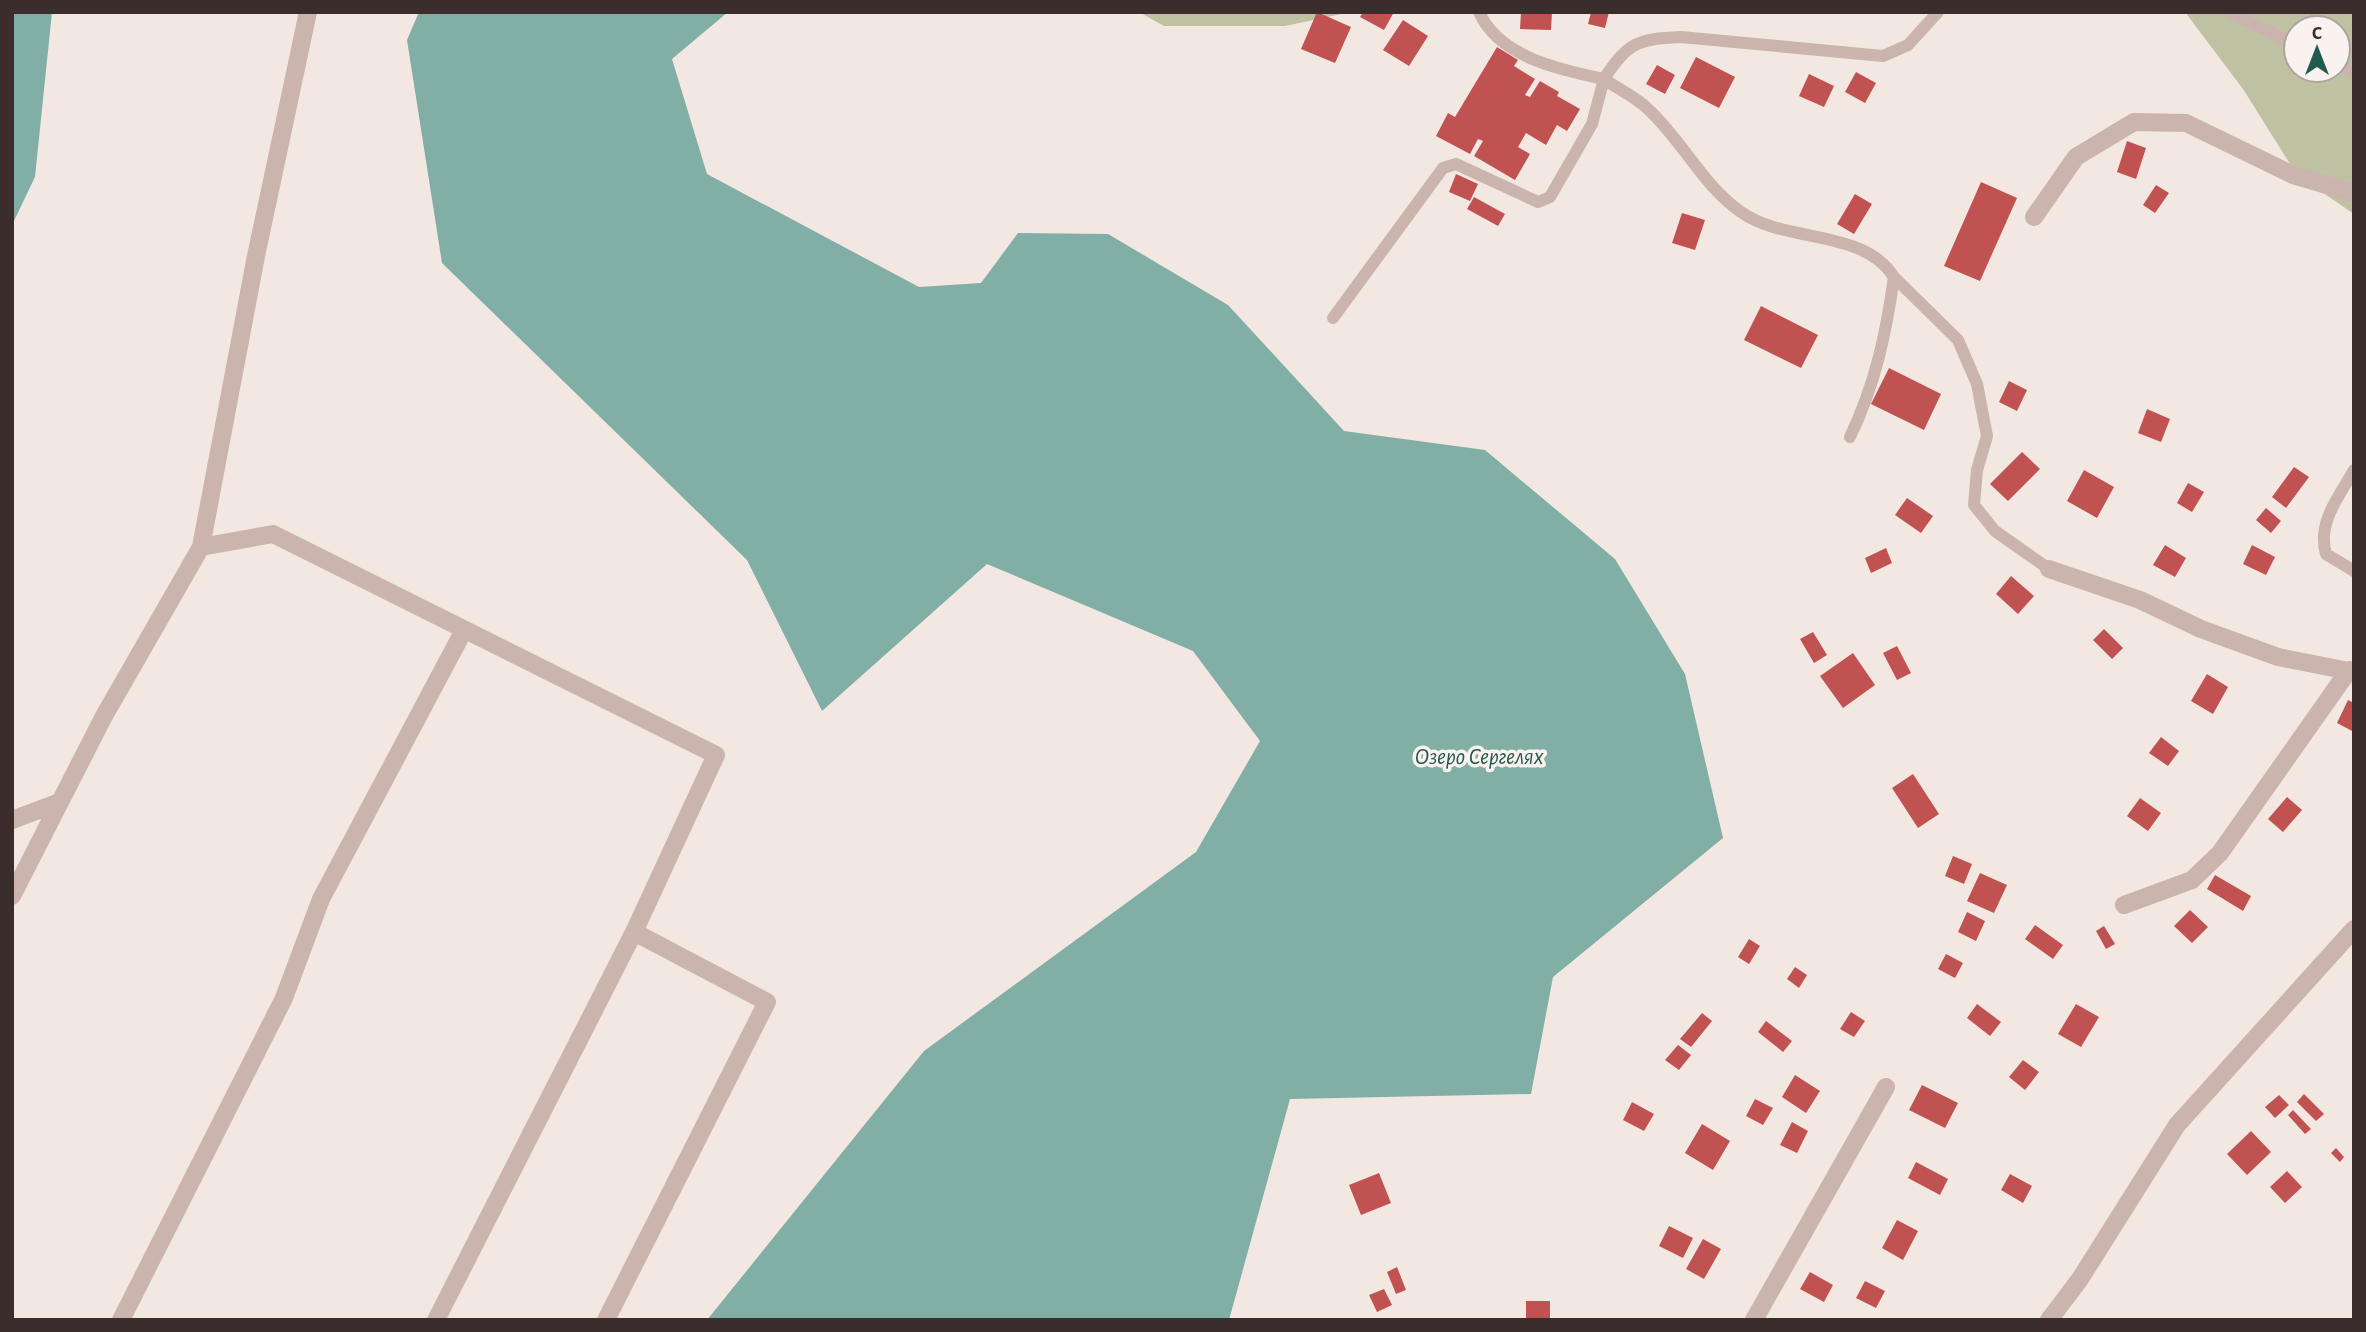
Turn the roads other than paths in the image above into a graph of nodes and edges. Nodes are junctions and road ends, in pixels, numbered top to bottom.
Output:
1 (308, 12) edge
2 (1479, 12) edge
3 (1938, 12) edge
4 (2229, 12) edge
5 (2282, 38) edge
6 (1604, 79) junction
7 (2354, 192) edge
8 (2034, 217) dead end
9 (1894, 277) junction
10 (1333, 318) dead end
11 (1850, 437) dead end
12 (2354, 470) edge
13 (201, 547) junction
14 (2049, 569) joint
15 (2354, 571) edge
16 (463, 632) junction
17 (2352, 667) edge
18 (60, 802) junction
19 (12, 820) edge
20 (12, 896) edge
21 (2124, 905) dead end
22 (2354, 929) edge
23 (634, 932) junction
24 (1886, 1087) dead end
25 (121, 1320) edge
26 (436, 1320) edge
27 (606, 1320) edge
28 (1754, 1320) edge
29 (2049, 1320) edge

1 - 13 street
2 - 6 lane
3 - 6 lane
4 - 5 lane
6 - 9 lane
6 - 10 lane
7 - 8 street
9 - 11 lane
9 - 14 lane
12 - 15 lane
13 - 16 street
13 - 18 street
14 - 17 street
16 - 23 street
16 - 25 street
17 - 21 street
18 - 19 street
18 - 20 street
22 - 29 street
23 - 26 street
23 - 27 street
24 - 28 street

